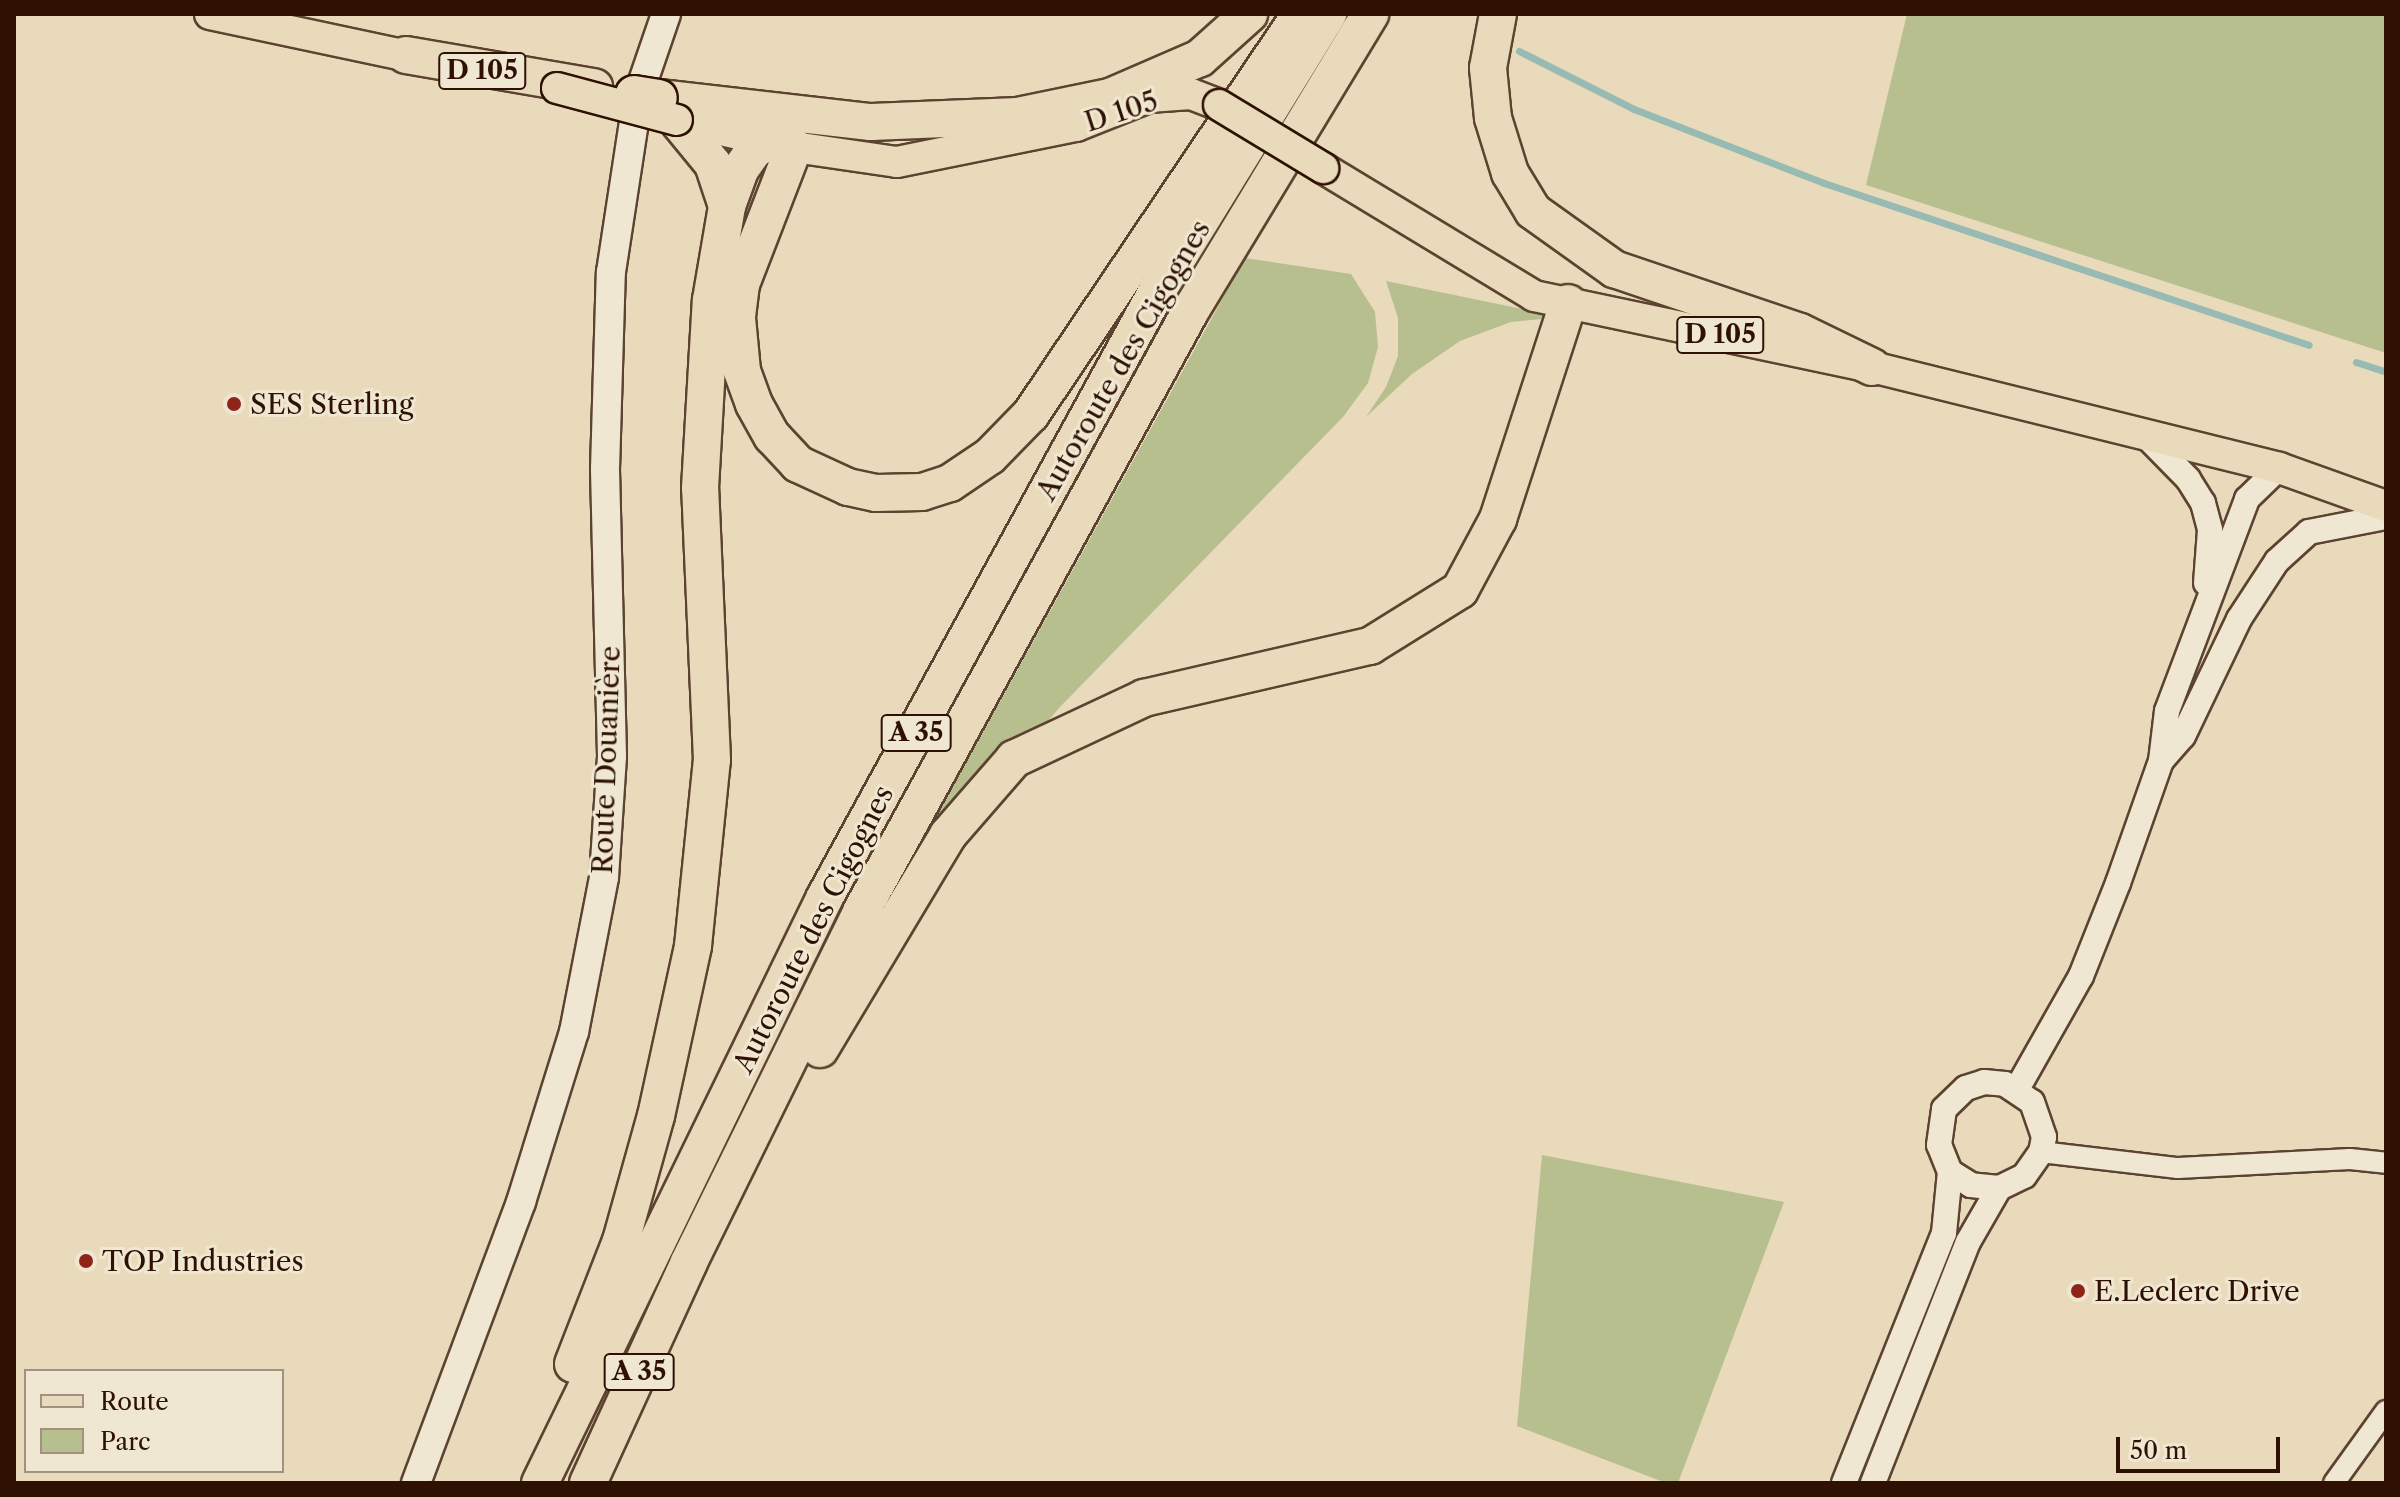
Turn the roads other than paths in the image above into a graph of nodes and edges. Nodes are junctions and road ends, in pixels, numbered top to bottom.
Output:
1 (210, 14) edge
2 (666, 14) edge
3 (1249, 14) edge
4 (1301, 14) edge
5 (1328, 14) edge
6 (1370, 14) edge
7 (1498, 14) edge
8 (406, 55) junction
9 (668, 109) junction
10 (782, 144) junction
11 (727, 206) junction
12 (1551, 300) junction
13 (1872, 367) junction
14 (2144, 434) junction
15 (2279, 468) junction
16 (2386, 506) edge
17 (2386, 517) edge
18 (2204, 605) junction
19 (2161, 761) junction
20 (2017, 1089) junction
21 (2041, 1152) junction
22 (2386, 1163) edge
23 (1950, 1172) junction
24 (1999, 1188) junction
25 (689, 1262) junction
26 (2386, 1411) edge
27 (542, 1478) edge
28 (416, 1483) edge
29 (588, 1483) edge
30 (1844, 1483) edge
31 (1873, 1483) edge
32 (2334, 1483) edge

1 - 8 main road, D 105
2 - 28 main road, Route Douanière
3 - 9 highway
4 - 10 highway
5 - 27 highway, Autoroute des Cigognes / A 35
6 - 25 highway, Autoroute des Cigognes / A 35
7 - 13 highway
8 - 9 main road, D 105, bridge
8 - 9 highway, bridge
9 - 10 main road, D 105
9 - 11 highway
10 - 11 highway
10 - 12 main road, D 105 / D 105, bridge
11 - 27 highway
12 - 13 main road, D 105
12 - 25 highway
13 - 14 main road, D 105
14 - 15 main road, D 105
14 - 18 street
15 - 16 main road, D 105
15 - 18 street
17 - 19 street
18 - 19 street
19 - 20 street
20 - 21 street
20 - 23 street
21 - 22 street
21 - 24 street
23 - 24 street
23 - 30 street
24 - 31 street
25 - 29 highway, Autoroute des Cigognes / A 35
26 - 32 street

